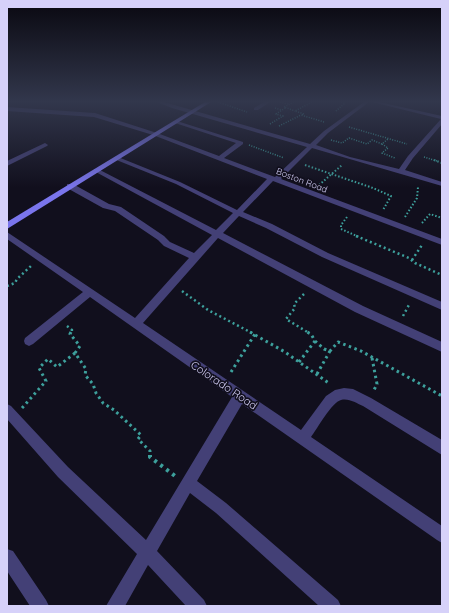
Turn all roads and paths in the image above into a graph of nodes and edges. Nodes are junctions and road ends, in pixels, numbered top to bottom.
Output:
1 (144, 131) edge
2 (161, 131) edge
3 (202, 131) edge
4 (256, 131) edge
5 (329, 131) edge
6 (358, 131) edge
7 (433, 131) edge
8 (155, 134) junction
9 (379, 136) junction
10 (321, 137) junction
11 (388, 139) junction
12 (372, 140) junction
13 (241, 143) junction
14 (382, 144) junction
15 (45, 145) dead end
16 (312, 147) junction
17 (419, 148) junction
18 (414, 154) junction
19 (116, 158) junction
20 (220, 158) junction
21 (348, 158) junction
22 (296, 162) junction
23 (407, 162) junction
24 (442, 163) edge
25 (7, 164) edge
26 (96, 170) junction
27 (401, 171) junction
28 (331, 174) junction
29 (423, 178) junction
30 (274, 179) junction
31 (442, 184) edge
32 (70, 186) junction
33 (311, 193) junction
34 (354, 209) junction
35 (238, 212) junction
36 (378, 218) junction
37 (442, 218) edge
38 (7, 226) edge
39 (401, 226) junction
40 (418, 233) junction
41 (217, 234) junction
42 (7, 235) edge
43 (425, 235) junction
44 (442, 242) edge
45 (195, 257) junction
46 (40, 258) junction
47 (412, 260) junction
48 (442, 275) edge
49 (173, 281) junction
50 (313, 285) junction
51 (7, 286) edge
52 (89, 293) junction
53 (415, 294) junction
54 (442, 306) edge
55 (56, 319) junction
56 (136, 324) junction
57 (396, 327) junction
58 (255, 334) junction
59 (29, 341) dead end
60 (315, 341) junction
61 (442, 347) edge
62 (330, 351) junction
63 (75, 353) junction
64 (372, 358) junction
65 (299, 362) junction
66 (317, 374) junction
67 (224, 385) junction
68 (341, 393) junction
69 (240, 396) junction
70 (442, 396) edge
71 (367, 402) junction
72 (10, 413) edge
73 (302, 439) junction
74 (442, 448) edge
75 (188, 483) junction
76 (442, 535) edge
77 (148, 553) junction
78 (7, 557) edge
79 (40, 606) edge
80 (115, 606) edge
81 (198, 606) edge
82 (332, 606) edge

1 - 8 street, Boston Road
2 - 8 street
3 - 13 street
4 - 16 street
5 - 10 street
6 - 9 path
7 - 17 street
8 - 19 street
8 - 20 street, Boston Road
9 - 11 path
9 - 12 path
10 - 12 path
10 - 16 street
11 - 14 path
11 - 17 path
12 - 14 path
13 - 20 street
13 - 22 path
14 - 23 path
15 - 25 street
16 - 21 street
16 - 22 street
17 - 18 street
18 - 23 street
18 - 24 path
19 - 26 street
19 - 35 street
20 - 30 street, Boston Road
21 - 27 street
21 - 28 path
22 - 28 path
22 - 30 street
23 - 27 street
26 - 32 street
26 - 41 street
27 - 29 street
28 - 33 path
28 - 36 path
29 - 31 street
29 - 39 path
30 - 33 street, Boston Road
30 - 35 street
32 - 38 street
32 - 45 street
33 - 34 street, Boston Road
34 - 36 street, Boston Road
34 - 47 path
35 - 41 street
35 - 53 street
36 - 39 street, Boston Road
37 - 40 path
39 - 40 street, Boston Road
40 - 43 street, Boston Road
41 - 45 street
41 - 50 street
42 - 46 street, Colorado Road
43 - 44 street, Boston Road
43 - 47 path
45 - 49 street
46 - 51 path
46 - 52 street, Colorado Road
47 - 48 path
49 - 56 street
49 - 58 path
50 - 57 street
50 - 60 path
52 - 55 street
52 - 56 street, Colorado Road
53 - 54 street
53 - 57 path
55 - 59 street
55 - 63 path
56 - 67 street, Colorado Road
57 - 61 street
58 - 65 path
58 - 67 path
60 - 62 path
60 - 65 path
62 - 64 path
62 - 66 path
63 - 72 path
63 - 75 path
64 - 70 path
64 - 71 path
65 - 66 path
66 - 68 path
67 - 69 street, Colorado Road
68 - 71 street
68 - 73 street
69 - 73 street, Colorado Road
69 - 75 street
71 - 74 street
72 - 77 street
73 - 76 street, Colorado Road
75 - 77 street
75 - 82 street
77 - 80 street
77 - 81 street
78 - 79 street

